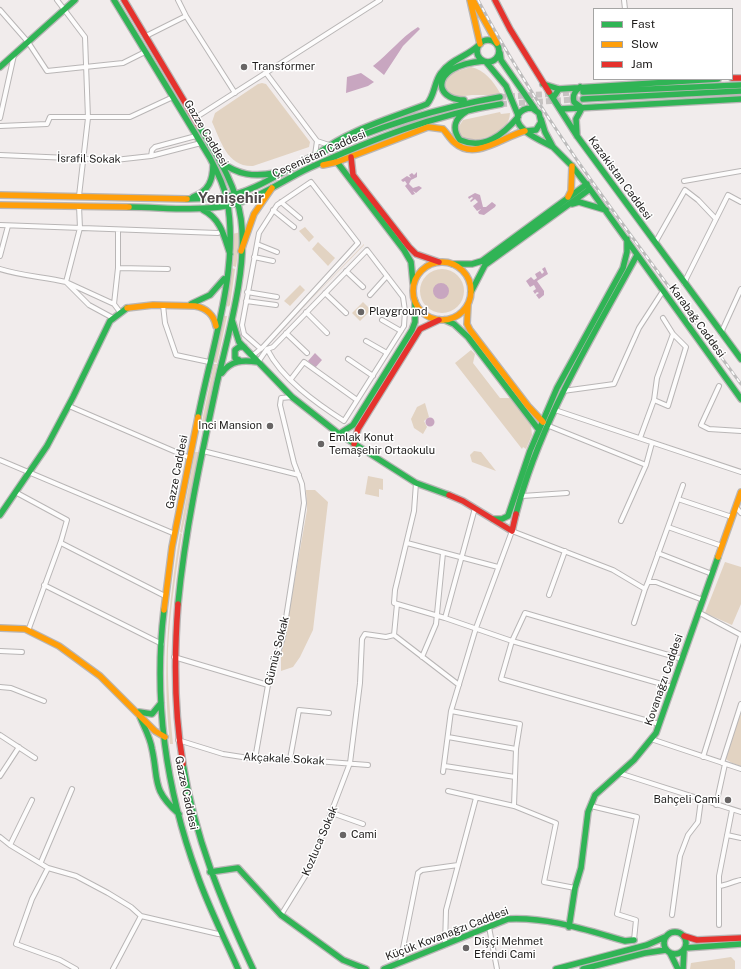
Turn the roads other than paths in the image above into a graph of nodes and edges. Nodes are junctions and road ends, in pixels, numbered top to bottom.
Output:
1 (57, 0) edge
2 (75, 0) edge
3 (114, 0) edge
4 (124, 0) edge
5 (178, 0) edge
6 (380, 0) edge
7 (470, 0) edge
8 (473, 0) edge
9 (494, 0) edge
10 (64, 8) junction
11 (0, 10) edge
12 (186, 16) junction
13 (146, 36) junction
14 (28, 42) junction
15 (479, 44) junction
16 (497, 44) junction
17 (146, 52) junction
18 (500, 53) junction
19 (14, 54) junction
20 (484, 61) junction
21 (86, 66) junction
22 (0, 67) edge
23 (266, 73) junction
24 (678, 80) edge
25 (637, 81) edge
26 (543, 84) junction
27 (741, 85) edge
28 (560, 88) junction
29 (581, 90) junction
30 (741, 91) edge
31 (235, 93) junction
32 (173, 97) junction
33 (553, 98) junction
34 (583, 99) tunnel mouth
35 (741, 99) edge
36 (475, 100) junction
37 (476, 108) junction
38 (582, 108) junction
39 (560, 109) junction
40 (537, 111) junction
41 (518, 116) junction
42 (0, 118) edge
43 (88, 118) junction
44 (195, 118) junction
45 (541, 119) junction
46 (0, 126) edge
47 (526, 131) junction
48 (196, 136) junction
49 (577, 136) junction
50 (317, 141) junction
51 (201, 143) junction
52 (329, 144) junction
53 (553, 147) junction
54 (0, 155) edge
55 (151, 156) junction
56 (315, 156) junction
57 (351, 157) junction
58 (84, 160) junction
59 (221, 162) junction
60 (337, 162) junction
61 (213, 164) junction
62 (315, 166) junction
63 (572, 166) junction
64 (286, 170) junction
65 (741, 171) edge
66 (684, 181) dead end
67 (274, 185) junction
68 (589, 187) junction
69 (235, 194) junction
70 (0, 195) edge
71 (79, 196) junction
72 (226, 196) junction
73 (186, 199) junction
74 (565, 200) junction
75 (281, 202) junction
76 (741, 202) edge
77 (238, 203) junction
78 (0, 205) edge
79 (228, 205) junction
80 (570, 205) junction
81 (79, 206) junction
82 (190, 208) junction
83 (273, 210) junction
84 (606, 210) junction
85 (551, 214) junction
86 (300, 218) dead end
87 (716, 219) junction
88 (0, 226) edge
89 (8, 226) junction
90 (294, 226) dead end
91 (80, 228) junction
92 (118, 230) junction
93 (218, 233) dead end
94 (627, 239) junction
95 (655, 243) junction
96 (257, 244) junction
97 (241, 251) junction
98 (277, 252) dead end
99 (230, 254) junction
100 (637, 255) junction
101 (0, 256) edge
102 (254, 257) junction
103 (273, 261) dead end
104 (441, 262) junction
105 (451, 264) junction
106 (118, 268) junction
107 (0, 269) edge
108 (168, 269) dead end
109 (346, 271) junction
110 (227, 272) junction
111 (387, 276) junction
112 (66, 282) junction
113 (414, 284) junction
114 (684, 284) junction
115 (363, 287) dead end
116 (741, 290) edge
117 (663, 291) junction
118 (247, 292) junction
119 (325, 293) junction
120 (470, 294) junction
121 (370, 295) dead end
122 (277, 297) dead end
123 (246, 301) junction
124 (415, 302) junction
125 (468, 303) junction
126 (114, 304) junction
127 (164, 305) junction
128 (183, 305) junction
129 (276, 306) dead end
130 (120, 312) junction
131 (306, 312) junction
132 (346, 313) dead end
133 (113, 318) junction
134 (231, 318) junction
135 (663, 318) dead end
136 (382, 320) dead end
137 (442, 320) junction
138 (216, 329) junction
139 (401, 332) junction
140 (286, 333) junction
141 (327, 333) dead end
142 (673, 334) junction
143 (722, 334) junction
144 (366, 341) dead end
145 (244, 347) junction
146 (260, 349) junction
147 (267, 349) junction
148 (307, 353) dead end
149 (387, 353) junction
150 (252, 356) junction
151 (348, 359) dead end
152 (239, 360) junction
153 (741, 360) edge
154 (209, 362) junction
155 (258, 362) junction
156 (373, 376) junction
157 (291, 379) junction
158 (719, 386) dead end
159 (216, 389) junction
160 (563, 391) junction
161 (292, 396) junction
162 (741, 399) edge
163 (357, 400) junction
164 (654, 400) junction
165 (69, 406) junction
166 (555, 410) junction
167 (543, 422) junction
168 (549, 426) junction
169 (539, 430) junction
170 (741, 431) edge
171 (339, 434) junction
172 (640, 438) junction
173 (652, 443) junction
174 (354, 444) junction
175 (203, 451) junction
176 (190, 458) junction
177 (0, 460) edge
178 (646, 465) junction
179 (31, 472) junction
180 (741, 472) edge
181 (299, 474) junction
182 (416, 483) junction
183 (683, 485) dead end
184 (741, 492) edge
185 (17, 493) junction
186 (567, 493) dead end
187 (522, 496) junction
188 (678, 499) junction
189 (736, 507) junction
190 (475, 508) junction
191 (741, 513) edge
192 (0, 516) edge
193 (508, 516) junction
194 (732, 517) junction
195 (492, 518) junction
196 (515, 519) junction
197 (621, 522) dead end
198 (668, 527) junction
199 (512, 530) junction
200 (175, 534) junction
201 (60, 543) junction
202 (407, 543) junction
203 (722, 546) junction
204 (565, 551) junction
205 (443, 553) junction
206 (658, 553) junction
207 (462, 558) junction
208 (498, 567) junction
209 (712, 574) junction
210 (648, 582) junction
211 (44, 585) junction
212 (645, 589) junction
213 (548, 595) dead end
214 (166, 596) junction
215 (703, 600) junction
216 (397, 604) junction
217 (698, 612) junction
218 (438, 616) junction
219 (445, 618) junction
220 (634, 623) dead end
221 (0, 628) edge
222 (476, 628) junction
223 (28, 630) junction
224 (394, 635) junction
225 (741, 636) edge
226 (512, 641) junction
227 (162, 644) junction
228 (0, 651) edge
229 (22, 652) dead end
230 (174, 657) junction
231 (422, 657) junction
232 (682, 660) junction
233 (268, 685) junction
234 (460, 685) junction
235 (0, 687) edge
236 (672, 687) junction
237 (44, 701) dead end
238 (161, 702) junction
239 (741, 704) edge
240 (137, 711) junction
241 (451, 711) junction
242 (329, 714) dead end
243 (659, 724) junction
244 (0, 734) edge
245 (165, 737) junction
246 (448, 737) junction
247 (651, 739) junction
248 (178, 740) junction
249 (19, 748) junction
250 (516, 750) junction
251 (703, 757) junction
252 (35, 758) dead end
253 (255, 759) junction
254 (290, 759) junction
255 (350, 763) junction
256 (723, 764) junction
257 (368, 765) dead end
258 (445, 766) junction
259 (741, 770) edge
260 (443, 772) dead end
261 (619, 773) junction
262 (0, 776) edge
263 (515, 777) junction
264 (72, 789) dead end
265 (448, 791) dead end
266 (476, 798) junction
267 (32, 800) dead end
268 (701, 800) junction
269 (716, 805) junction
270 (514, 806) junction
271 (591, 806) junction
272 (732, 810) junction
273 (741, 812) edge
274 (332, 813) junction
275 (179, 814) junction
276 (363, 824) dead end
277 (727, 835) junction
278 (0, 837) edge
279 (741, 838) edge
280 (10, 845) junction
281 (41, 862) junction
282 (458, 865) junction
283 (48, 868) junction
284 (210, 872) junction
285 (741, 880) edge
286 (719, 886) junction
287 (575, 888) junction
288 (281, 915) junction
289 (672, 915) dead end
290 (142, 916) junction
291 (719, 925) dead end
292 (489, 927) junction
293 (569, 927) junction
294 (222, 933) junction
295 (684, 936) junction
296 (665, 937) junction
297 (741, 938) edge
298 (634, 940) joint
299 (741, 944) edge
300 (445, 945) junction
301 (685, 949) junction
302 (668, 952) junction
303 (400, 964) junction
304 (76, 969) edge
305 (113, 969) edge
306 (238, 969) edge
307 (253, 969) edge
308 (366, 969) edge
309 (384, 969) edge
310 (497, 969) edge
311 (556, 969) edge
312 (583, 969) edge
313 (678, 969) edge
314 (683, 969) edge

1 - 10 street
2 - 10 main road
3 - 17 main road, Gazze Caddesi
4 - 13 main road, Gazze Caddesi
5 - 12 street
6 - 23 street
7 - 15 main road
8 - 16 main road
9 - 26 main road, Kazakistan Caddesi
10 - 14 main road
10 - 21 street
11 - 14 street
12 - 13 street
12 - 31 street
13 - 44 main road, Gazze Caddesi
14 - 19 main road
14 - 21 street
15 - 16 main road
15 - 20 main road
15 - 52 main road
16 - 18 main road
17 - 21 street
17 - 32 main road, Gazze Caddesi
18 - 20 main road
18 - 40 main road
19 - 22 main road
19 - 42 street
20 - 36 main road
20 - 41 main road
21 - 43 street
23 - 31 street
23 - 50 street
24 - 25 main road
25 - 29 main road
26 - 28 main road
26 - 33 main road, Kazakistan Caddesi
27 - 29 main road
28 - 29 main road
28 - 33 main road
29 - 38 main road
30 - 34 main road
31 - 44 street
32 - 43 street
32 - 48 main road, Gazze Caddesi
33 - 39 main road, Kazakistan Caddesi
35 - 38 main road
36 - 37 main road, Çeçenistan Caddesi
36 - 56 main road, Çeçenistan Caddesi
37 - 41 main road
37 - 62 main road, Çeçenistan Caddesi
38 - 39 main road
38 - 49 main road
39 - 49 main road, Kazakistan Caddesi
40 - 41 main road
40 - 45 main road
41 - 47 main road
43 - 46 street
43 - 58 street
44 - 59 main road, Gazze Caddesi
45 - 47 main road
45 - 53 main road
47 - 53 main road
47 - 57 main road
48 - 51 main road, Gazze Caddesi
48 - 55 street
49 - 95 main road, Kazakistan Caddesi
50 - 52 street
50 - 56 street
51 - 55 street, İsrafil Sokak
51 - 61 main road, Gazze Caddesi
52 - 56 main road
53 - 63 main road, Karabağ Caddesi
54 - 58 street, İsrafil Sokak
55 - 58 street, İsrafil Sokak
56 - 64 main road, Çeçenistan Caddesi
57 - 60 main road
57 - 104 main road
58 - 71 street
59 - 64 main road
59 - 69 main road, Gazze Caddesi
60 - 62 main road
60 - 113 main road
61 - 72 main road, Gazze Caddesi
61 - 73 main road
62 - 67 main road, Çeçenistan Caddesi
63 - 68 main road, Karabağ Caddesi
63 - 74 main road
64 - 69 main road, Çeçenistan Caddesi
65 - 66 street
67 - 77 main road, Çeçenistan Caddesi
67 - 97 main road
68 - 74 main road
68 - 80 main road
68 - 84 main road, Karabağ Caddesi
69 - 72 main road, Çeçenistan Caddesi
69 - 77 main road, Gazze Caddesi
70 - 71 main road, Çeçenistan Caddesi
71 - 73 main road, Çeçenistan Caddesi
72 - 73 main road, Çeçenistan Caddesi
72 - 79 main road, Gazze Caddesi
74 - 85 main road
75 - 83 street
75 - 86 street
75 - 146 street
76 - 87 street
77 - 79 main road, Çeçenistan Caddesi
77 - 97 main road, Gazze Caddesi
78 - 81 main road, Çeçenistan Caddesi
79 - 82 main road, Çeçenistan Caddesi
79 - 99 main road, Gazze Caddesi
80 - 84 main road
80 - 85 main road
81 - 82 main road, Çeçenistan Caddesi
81 - 91 street
82 - 99 main road
83 - 90 street
83 - 96 street
84 - 94 main road, Karabağ Caddesi
85 - 105 main road
85 - 120 main road
87 - 95 street
87 - 114 street
88 - 89 street
89 - 91 street
89 - 101 street
91 - 92 street
91 - 112 street
92 - 93 street
92 - 106 street
94 - 100 main road, Karabağ Caddesi
94 - 167 main road
95 - 114 main road, Kazakistan Caddesi
96 - 98 street
96 - 102 street
97 - 134 main road, Gazze Caddesi
99 - 110 main road, Gazze Caddesi
100 - 117 main road, Karabağ Caddesi
100 - 160 main road
102 - 103 street
102 - 118 street
104 - 105 main road
104 - 113 main road
105 - 120 main road
106 - 108 street
106 - 126 street
107 - 112 street
109 - 111 street
109 - 115 street
109 - 119 street
110 - 128 main road
110 - 138 main road, Gazze Caddesi
111 - 121 street
111 - 139 street
112 - 126 street
112 - 133 street
113 - 124 main road
114 - 143 main road, Kazakistan Caddesi
116 - 143 street
117 - 160 street
117 - 162 main road, Karabağ Caddesi
118 - 122 street
118 - 123 street
119 - 131 street
119 - 132 street
120 - 125 main road
123 - 129 street
123 - 146 street
124 - 137 main road
124 - 171 main road
125 - 137 main road
125 - 167 main road
126 - 130 street
127 - 128 main road
127 - 130 main road
127 - 154 street
128 - 138 main road
130 - 133 main road
131 - 140 street
131 - 141 street
133 - 165 main road
134 - 145 main road
134 - 159 main road, Gazze Caddesi
135 - 142 street
136 - 139 street
137 - 169 main road
137 - 174 main road
138 - 154 main road, Gazze Caddesi
139 - 149 street
140 - 147 street
140 - 148 street
142 - 164 street
142 - 164 street
143 - 153 main road, Kazakistan Caddesi
144 - 149 street
145 - 150 main road
145 - 152 main road
146 - 150 street
147 - 155 street
147 - 157 street
149 - 156 street
150 - 155 main road
151 - 156 street
152 - 155 main road
152 - 159 main road
154 - 176 main road, Gazze Caddesi
155 - 161 main road
156 - 163 street
157 - 163 street
157 - 163 street
158 - 170 street
159 - 175 main road, Gazze Caddesi
160 - 166 main road
161 - 171 main road
161 - 181 street, Gümüş Sokak
164 - 172 street
165 - 176 street
165 - 179 main road
166 - 168 main road
166 - 172 street
167 - 168 street
167 - 169 main road
168 - 178 street
168 - 187 main road
169 - 193 main road
171 - 174 main road
172 - 173 street
173 - 178 street
173 - 180 street
174 - 182 main road
175 - 181 street
175 - 230 main road, Gazze Caddesi
176 - 200 main road, Gazze Caddesi
177 - 179 street
178 - 197 street
179 - 185 main road
179 - 200 street
181 - 233 street, Gümüş Sokak
182 - 190 main road
182 - 202 street
183 - 188 street
184 - 189 main road, Kovanağzı Caddesi
185 - 192 main road
185 - 201 street
186 - 187 street
187 - 196 main road
188 - 194 street
188 - 198 street
189 - 191 street
189 - 194 main road, Kovanağzı Caddesi
190 - 195 main road
190 - 207 street
193 - 195 main road
193 - 196 main road
194 - 203 main road, Kovanağzı Caddesi
195 - 199 main road
196 - 199 main road
198 - 203 street
198 - 206 street
199 - 204 street
199 - 208 street
200 - 214 main road, Gazze Caddesi
201 - 211 street
201 - 214 street
202 - 205 street
202 - 216 street
203 - 209 main road, Kovanağzı Caddesi
204 - 212 street
204 - 213 street
205 - 207 street
205 - 218 street
206 - 209 street
206 - 210 street
207 - 208 street
207 - 219 street
208 - 222 street
209 - 215 main road, Kovanağzı Caddesi
210 - 212 street
210 - 215 street
211 - 223 street
211 - 227 street
212 - 220 street
214 - 227 main road, Gazze Caddesi
215 - 217 main road, Kovanağzı Caddesi
216 - 218 street
216 - 224 street
217 - 225 street
217 - 232 main road, Kovanağzı Caddesi
218 - 219 street
218 - 231 street
219 - 222 street
221 - 223 main road
222 - 226 street
222 - 234 street
223 - 240 main road
224 - 231 street
224 - 255 street, Kozluca Sokak
225 - 251 street
226 - 232 street
226 - 236 street
226 - 243 street
227 - 238 main road, Gazze Caddesi
228 - 229 street
230 - 233 street
230 - 248 main road, Gazze Caddesi
231 - 234 street
232 - 236 main road, Kovanağzı Caddesi
233 - 253 street, Gümüş Sokak
234 - 241 street
235 - 237 street
236 - 243 main road, Kovanağzı Caddesi
238 - 240 main road
238 - 245 main road, Gazze Caddesi
239 - 256 street
240 - 245 main road
240 - 275 main road
241 - 246 street
241 - 250 street
242 - 254 street
243 - 247 main road, Kovanağzı Caddesi
244 - 249 street
245 - 275 main road, Gazze Caddesi
246 - 250 street
246 - 258 street
247 - 251 street
247 - 261 main road, Kovanağzı Caddesi
248 - 253 street, Akçakale Sokak
248 - 284 main road, Gazze Caddesi
249 - 252 street
249 - 262 street
250 - 263 street
251 - 256 street
253 - 254 street, Akçakale Sokak
254 - 255 street, Akçakale Sokak
255 - 257 street, Akçakale Sokak
255 - 274 street, Kozluca Sokak
256 - 259 street
256 - 269 street
258 - 260 street
258 - 263 street
261 - 268 street
261 - 271 main road, Kovanağzı Caddesi
263 - 270 street
264 - 281 street
265 - 266 street
266 - 270 street
266 - 282 street
267 - 280 street
268 - 269 street
268 - 289 street
269 - 272 street
270 - 287 street
271 - 287 main road, Kovanağzı Caddesi
271 - 298 street
272 - 273 street
272 - 277 street
274 - 276 street
274 - 288 street, Kozluca Sokak
275 - 294 main road, Gazze Caddesi
277 - 279 street
277 - 286 street
278 - 280 street
280 - 281 street
281 - 283 street
282 - 300 street
282 - 303 street
283 - 290 street
283 - 304 street
284 - 288 main road
284 - 307 main road, Gazze Caddesi
285 - 286 street
286 - 291 street
287 - 293 main road, Kovanağzı Caddesi
288 - 308 main road
290 - 294 street
290 - 305 street
292 - 293 main road, Küçük Kovanağzı Caddesi
292 - 300 main road, Küçük Kovanağzı Caddesi
292 - 310 street
293 - 298 main road, Küçük Kovanağzı Caddesi
294 - 306 main road, Gazze Caddesi
295 - 296 main road
295 - 297 main road
295 - 301 main road
296 - 302 main road
296 - 311 main road
299 - 301 main road
300 - 303 main road, Küçük Kovanağzı Caddesi
301 - 302 main road
301 - 314 main road
302 - 312 main road
302 - 313 main road
303 - 309 main road, Küçük Kovanağzı Caddesi

